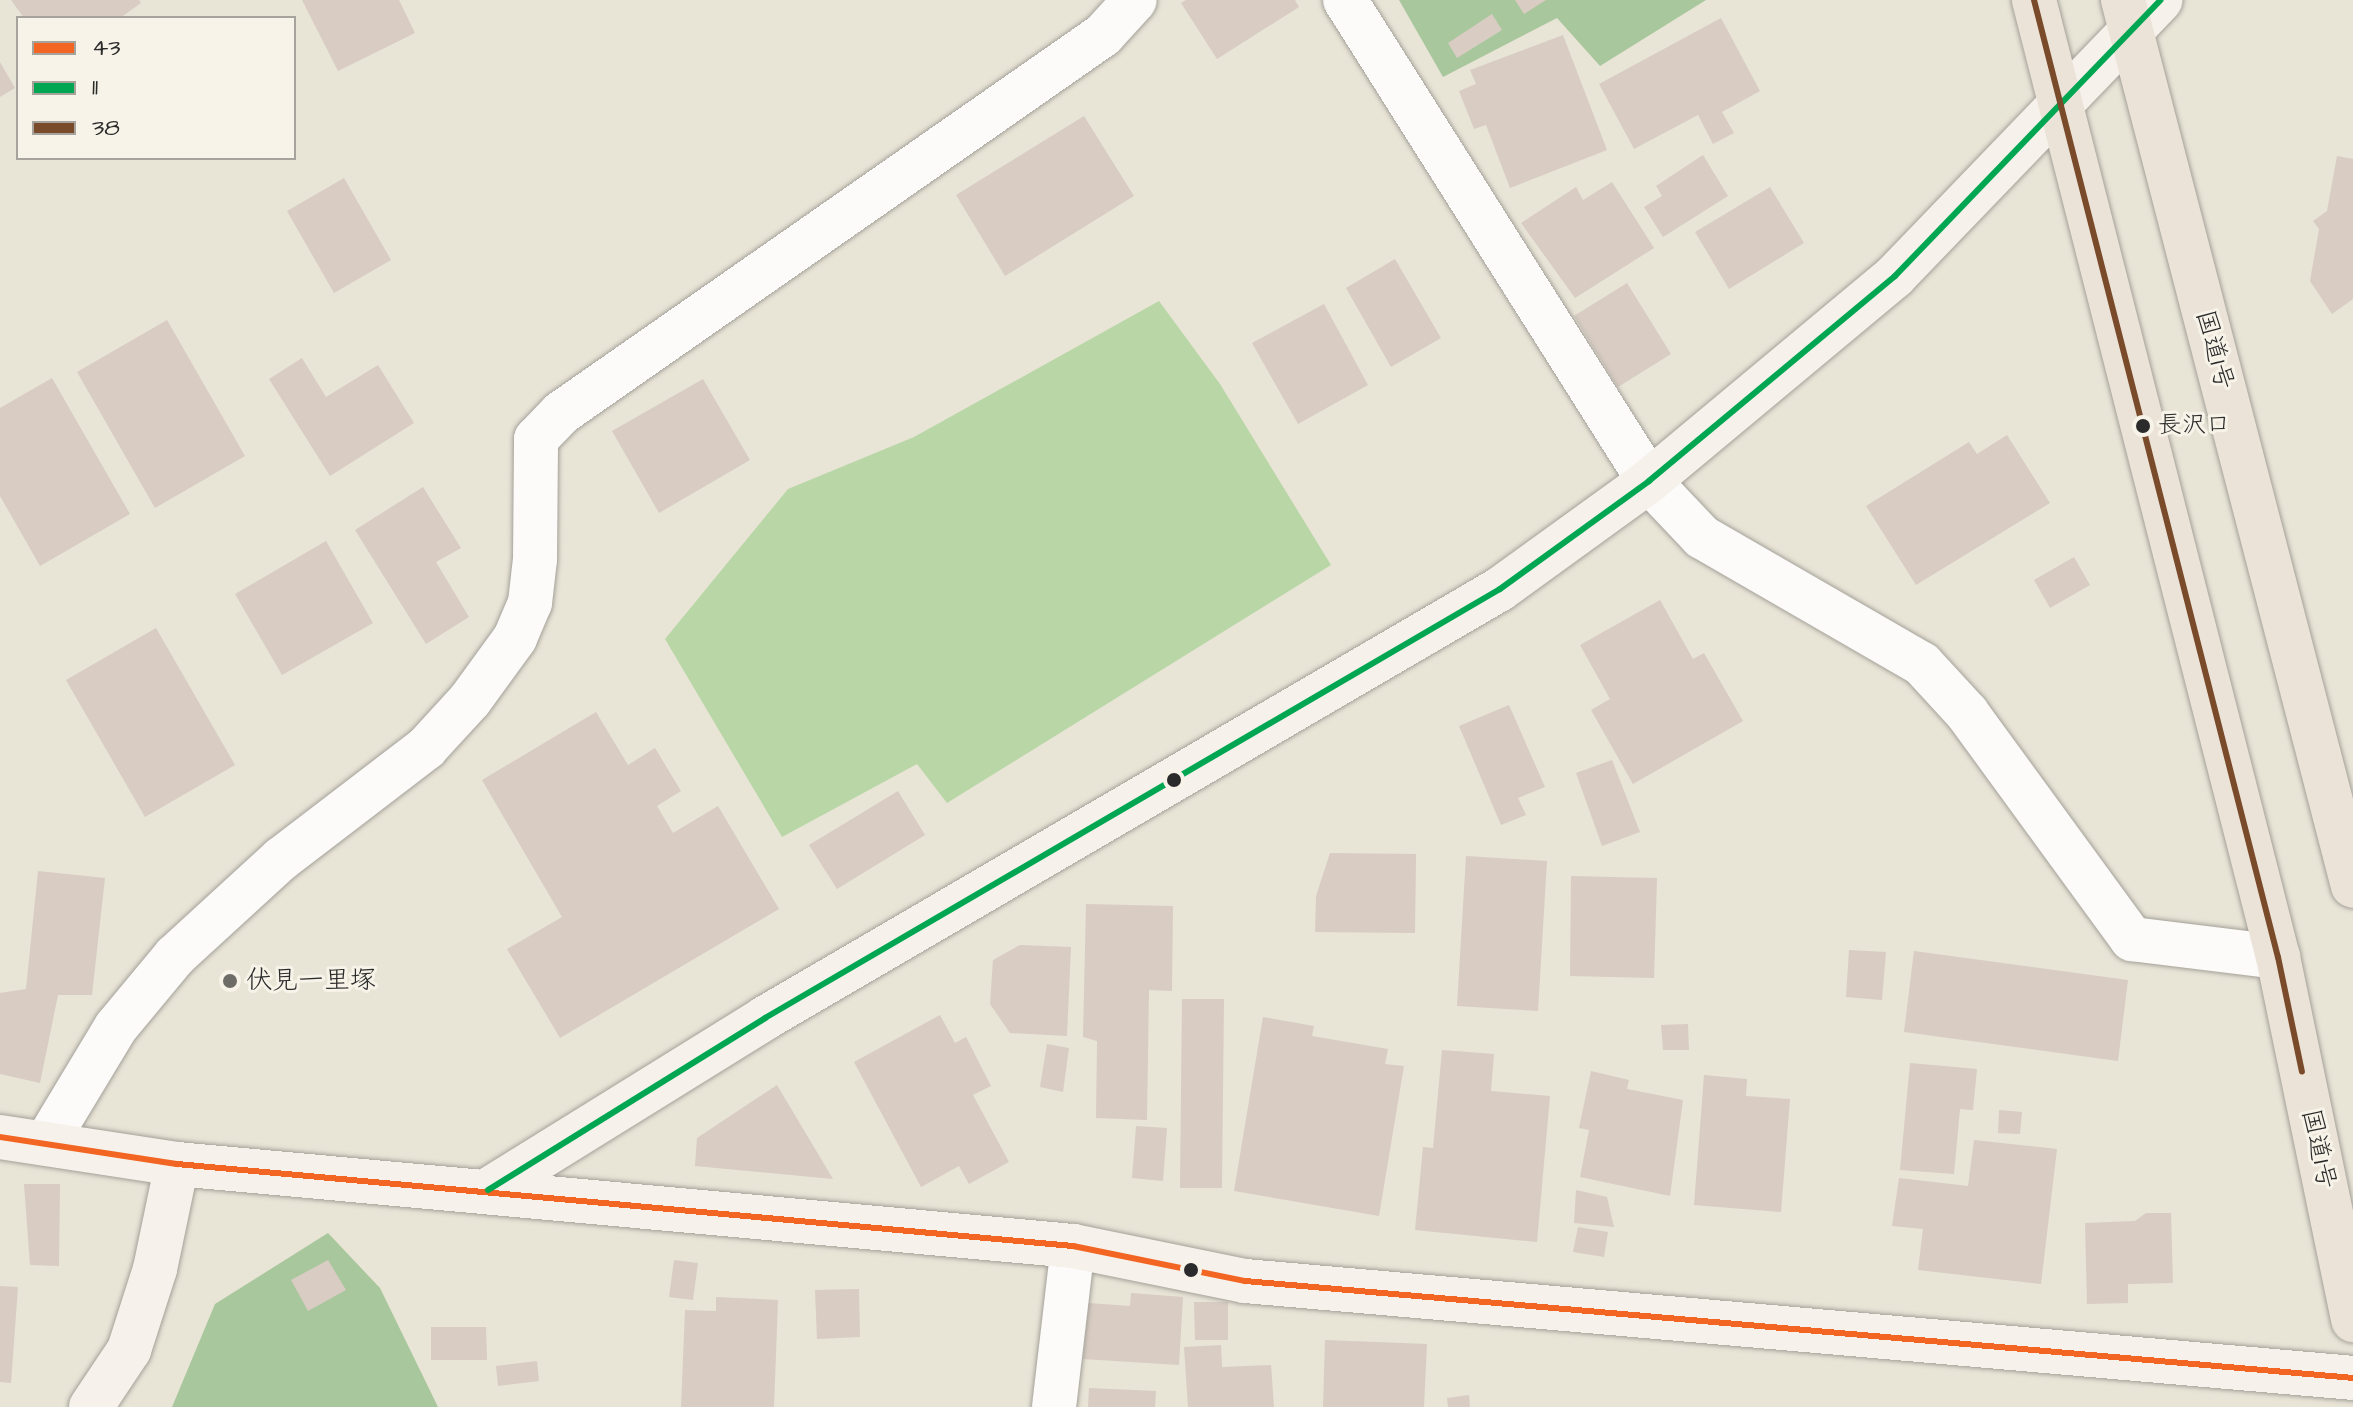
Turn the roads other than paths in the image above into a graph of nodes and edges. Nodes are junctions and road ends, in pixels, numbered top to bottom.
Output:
1 (1135, 0) edge
2 (1345, 0) edge
3 (2034, 0) edge
4 (2138, 10) edge
5 (2064, 102) junction
6 (1649, 481) junction
7 (2353, 886) edge
8 (2278, 957) junction
9 (0, 1137) edge
10 (46, 1143) junction
11 (177, 1164) junction
12 (488, 1190) junction
13 (1073, 1246) junction
14 (2353, 1320) edge
15 (2353, 1378) edge
16 (91, 1407) edge
17 (1054, 1407) edge

1 - 10 street
2 - 6 street
3 - 5 highway, 国道1号
4 - 5 main road
4 - 7 highway, 国道1号
5 - 6 main road
5 - 8 highway, 国道1号
6 - 8 street
6 - 12 main road
8 - 14 highway, 国道1号
9 - 10 main road
10 - 11 main road
11 - 12 main road
11 - 16 main road
12 - 13 main road
13 - 15 main road
13 - 17 street

